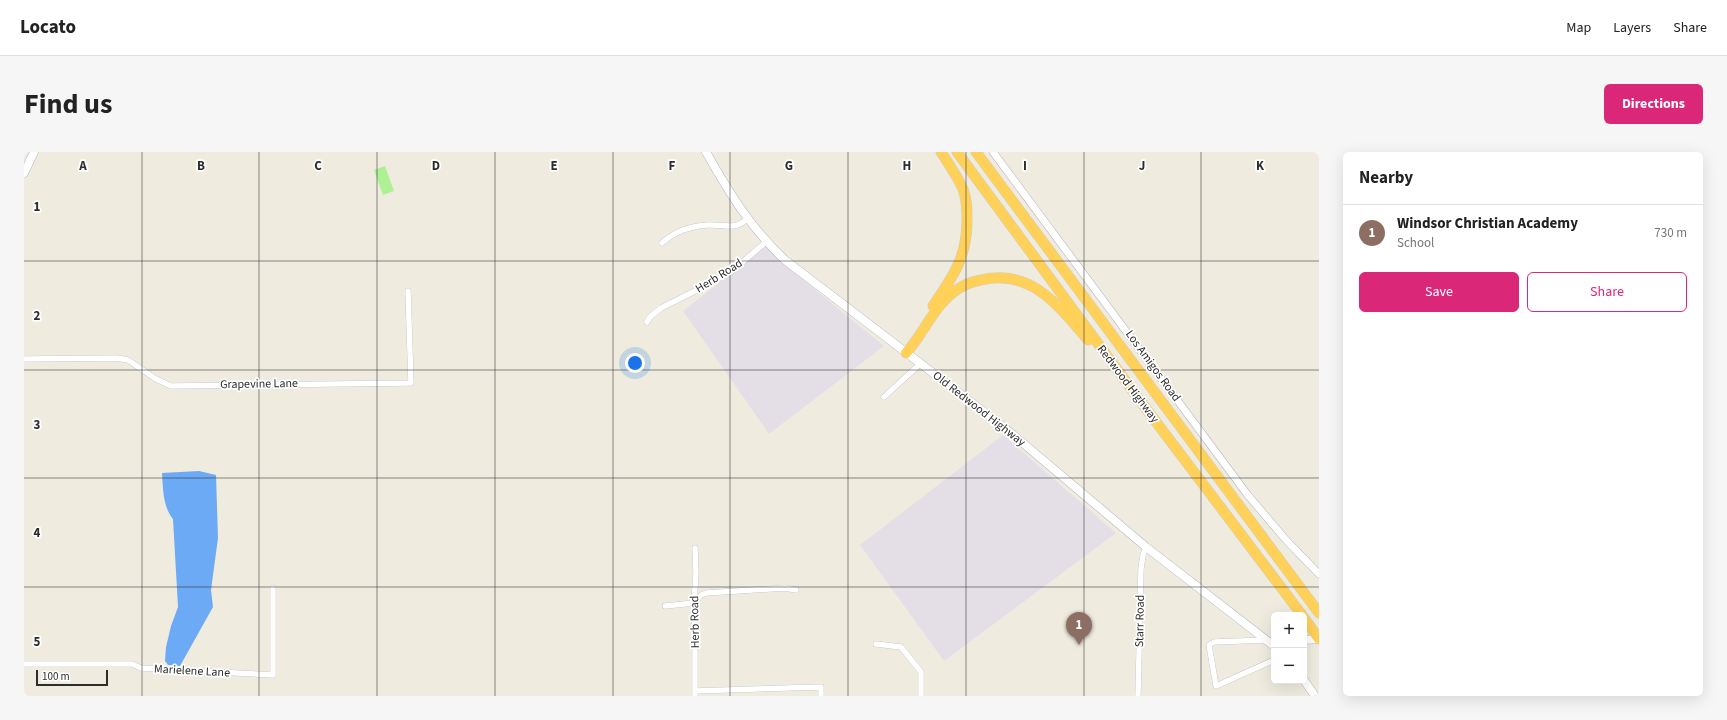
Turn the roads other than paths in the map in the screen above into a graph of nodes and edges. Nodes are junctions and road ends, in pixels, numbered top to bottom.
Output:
1 (34, 152) edge
2 (706, 152) edge
3 (941, 152) edge
4 (957, 152) edge
5 (976, 152) edge
6 (993, 152) edge
7 (24, 173) edge
8 (747, 219) junction
9 (766, 242) junction
10 (662, 243) dead end
11 (408, 291) dead end
12 (647, 322) dead end
13 (906, 353) junction
14 (24, 359) edge
15 (920, 364) junction
16 (884, 397) dead end
17 (1144, 406) junction
18 (1146, 547) junction
19 (695, 548) dead end
20 (1319, 574) edge
21 (273, 588) dead end
22 (796, 590) dead end
23 (694, 603) junction
24 (665, 606) dead end
25 (1299, 612) edge
26 (1319, 614) edge
27 (1307, 622) edge
28 (1319, 639) edge
29 (1266, 640) junction
30 (1307, 640) edge
31 (876, 644) dead end
32 (1271, 644) edge
33 (1271, 661) edge
34 (24, 664) edge
35 (1307, 684) edge
36 (695, 694) edge
37 (821, 696) edge
38 (921, 696) edge
39 (1138, 696) edge
40 (1315, 696) edge

1 - 7 main road
2 - 8 main road, Old Redwood Highway
3 - 13 highway
4 - 17 highway, Redwood Highway
5 - 26 highway, Redwood Highway
6 - 20 street, Los Amigos Road
8 - 9 main road, Old Redwood Highway
8 - 10 street
9 - 12 street, Herb Road
9 - 13 main road, Old Redwood Highway
11 - 14 street, Grapevine Lane
13 - 15 main road, Old Redwood Highway
13 - 17 highway
15 - 16 street
15 - 18 main road, Old Redwood Highway
17 - 25 highway, Redwood Highway
18 - 29 main road, Old Redwood Highway
18 - 39 street, Starr Road
19 - 23 street, Herb Road
21 - 34 street, Marielene Lane
22 - 23 street
23 - 24 street
23 - 36 street, Herb Road
27 - 28 highway, Redwood Highway
28 - 30 main road
29 - 32 main road, Old Redwood Highway
29 - 33 street
31 - 38 street
35 - 40 main road
36 - 37 street

